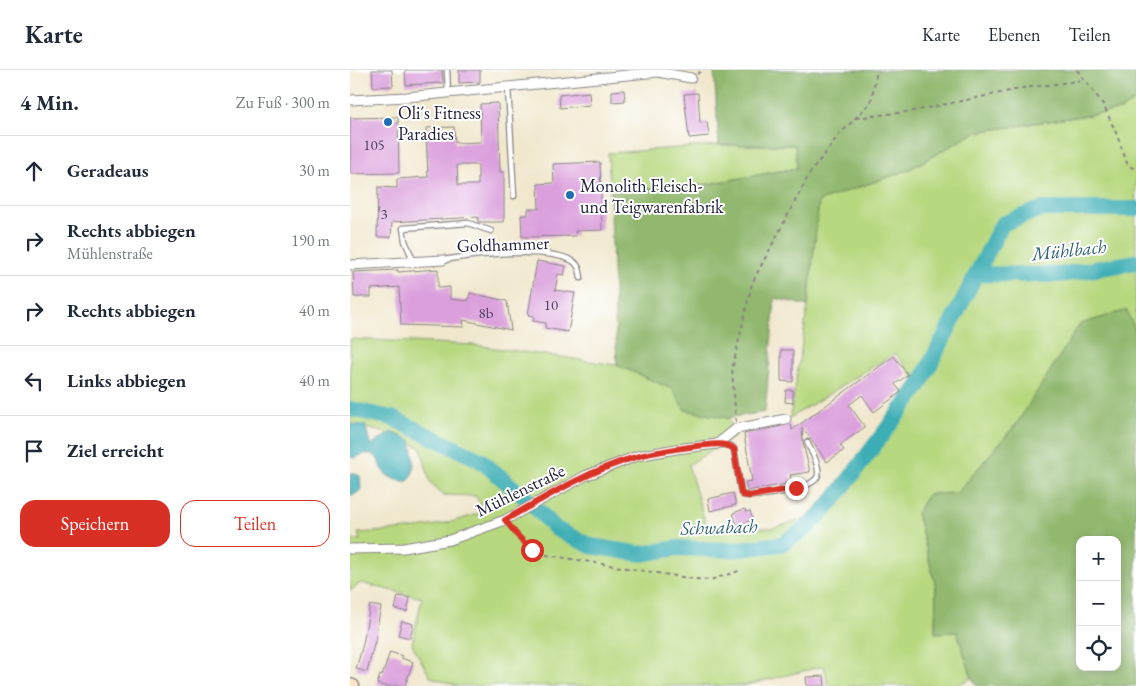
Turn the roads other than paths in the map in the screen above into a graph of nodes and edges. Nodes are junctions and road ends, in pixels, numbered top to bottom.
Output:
1 (447, 70) edge
2 (691, 78) dead end
3 (508, 87) junction
4 (448, 93) junction
5 (350, 100) edge
6 (514, 196) dead end
7 (491, 232) dead end
8 (443, 260) joint
9 (414, 262) junction
10 (350, 265) edge
11 (581, 278) dead end
12 (786, 419) dead end
13 (807, 442) dead end
14 (717, 444) junction
15 (350, 549) edge

1 - 4 lane
2 - 3 street
3 - 4 street
3 - 6 lane
4 - 5 street
7 - 9 lane
8 - 9 street
8 - 11 lane, Goldhammer
9 - 10 street
12 - 14 street
13 - 14 lane
14 - 15 street, Mühlenstraße

